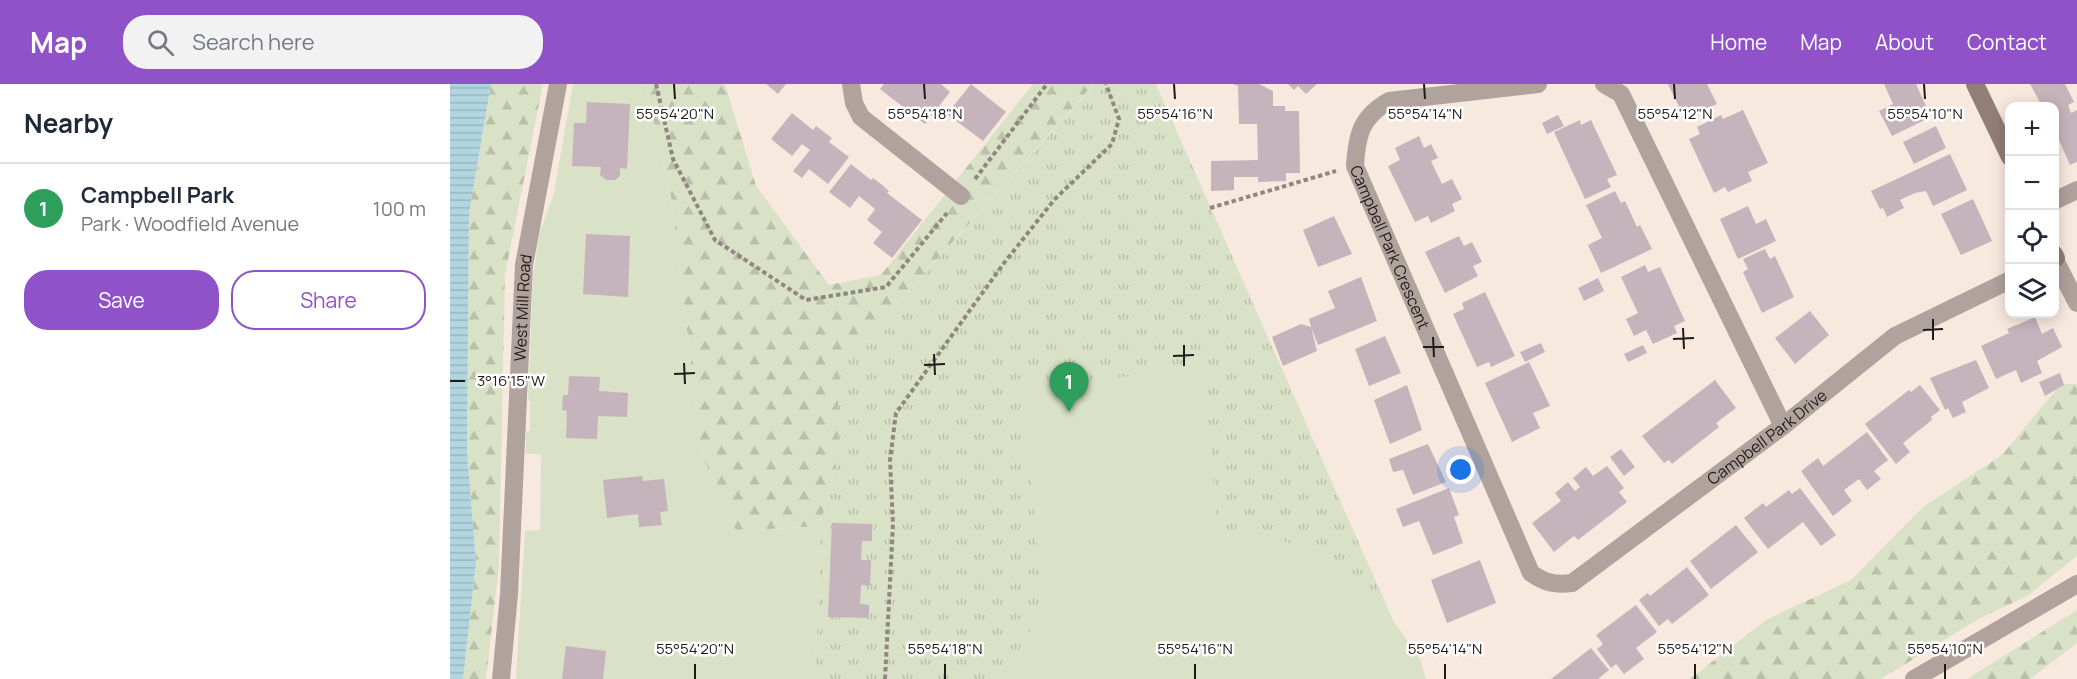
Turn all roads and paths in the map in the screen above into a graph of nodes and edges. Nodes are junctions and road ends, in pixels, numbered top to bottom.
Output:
1 (558, 84) edge
2 (656, 84) edge
3 (851, 84) edge
4 (1047, 84) edge
5 (1106, 84) edge
6 (1538, 84) edge
7 (1604, 84) edge
8 (1975, 84) edge
9 (2009, 156) edge
10 (1355, 166) junction
11 (2077, 190) edge
12 (961, 196) junction
13 (2059, 199) edge
14 (1210, 208) dead end
15 (2058, 264) edge
16 (2005, 282) edge
17 (2077, 303) edge
18 (1783, 426) junction
19 (1531, 573) joint
20 (2077, 584) edge
21 (501, 679) edge
22 (885, 679) edge
23 (1914, 679) edge

1 - 21 street, West Mill Road
2 - 12 path
3 - 12 street
4 - 12 path
5 - 22 path
6 - 10 street, Campbell Park Crescent
7 - 18 street
8 - 9 street
10 - 14 path
10 - 19 street, Campbell Park Crescent
11 - 13 street
15 - 17 street
16 - 18 street, Campbell Park Drive
18 - 19 street, Campbell Park Drive
20 - 23 street

